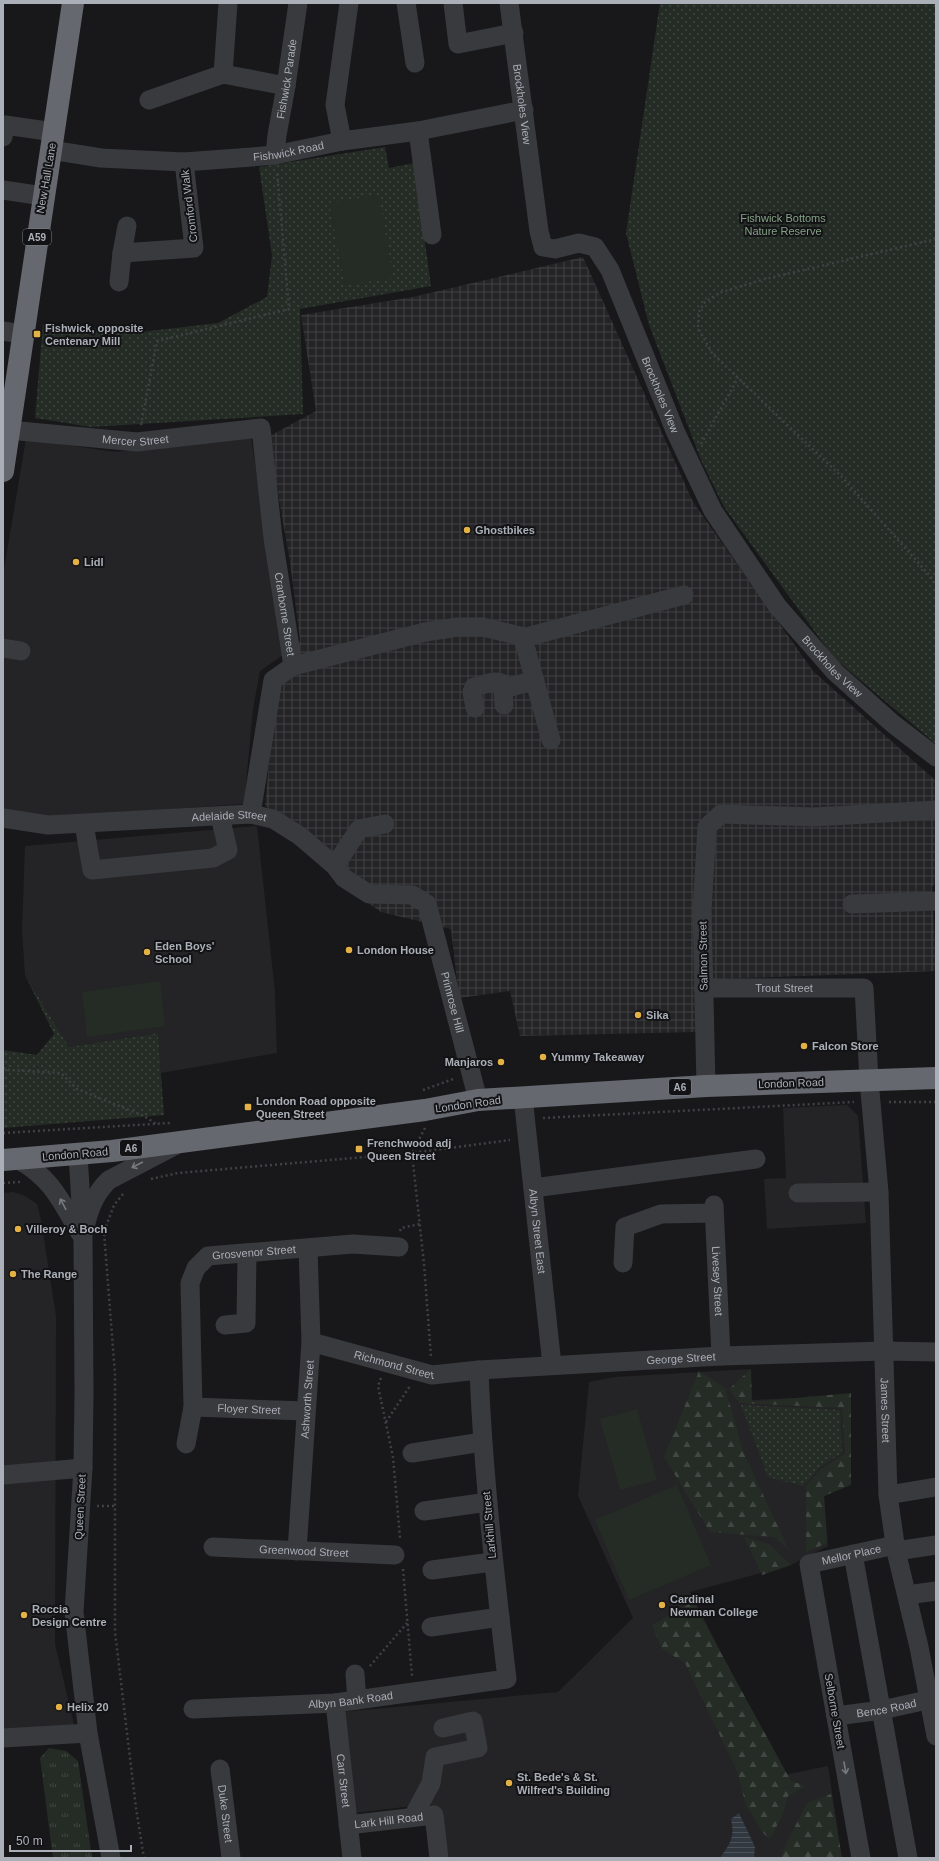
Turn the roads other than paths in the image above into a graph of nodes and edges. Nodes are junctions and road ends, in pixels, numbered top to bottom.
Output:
1 (73, 3) edge
2 (228, 3) edge
3 (298, 3) edge
4 (349, 3) edge
5 (406, 3) edge
6 (453, 3) edge
7 (509, 3) edge
8 (514, 33) junction
9 (415, 63) dead end
10 (223, 74) junction
11 (286, 86) junction
12 (149, 100) dead end
13 (524, 110) junction
14 (418, 131) junction
15 (3, 137) edge
16 (53, 141) junction
17 (342, 141) junction
18 (275, 155) junction
19 (184, 162) junction
20 (3, 190) edge
21 (43, 196) junction
22 (127, 226) dead end
23 (432, 235) dead end
24 (122, 253) junction
25 (119, 282) dead end
26 (13, 333) edge
27 (8, 417) edge
28 (261, 428) joint
29 (3, 471) edge
30 (684, 595) dead end
31 (522, 638) junction
32 (292, 666) junction
33 (535, 680) junction
34 (475, 708) dead end
35 (551, 740) dead end
36 (936, 757) edge
37 (936, 810) edge
38 (251, 814) junction
39 (220, 816) junction
40 (3, 818) edge
41 (84, 824) junction
42 (385, 824) dead end
43 (335, 866) junction
44 (936, 901) edge
45 (427, 904) joint
46 (852, 904) dead end
47 (703, 988) junction
48 (864, 988) joint
49 (936, 1078) edge
50 (869, 1080) junction
51 (706, 1086) junction
52 (523, 1097) junction
53 (478, 1100) junction
54 (184, 1140) junction
55 (78, 1154) junction
56 (756, 1159) dead end
57 (10, 1160) edge
58 (533, 1188) junction
59 (879, 1192) junction
60 (798, 1193) dead end
61 (83, 1238) junction
62 (399, 1247) dead end
63 (308, 1248) junction
64 (247, 1253) junction
65 (623, 1262) dead end
66 (225, 1325) dead end
67 (311, 1342) junction
68 (884, 1351) junction
69 (936, 1352) edge
70 (721, 1356) junction
71 (552, 1365) junction
72 (478, 1370) junction
73 (193, 1407) junction
74 (305, 1411) junction
75 (482, 1442) junction
76 (186, 1444) dead end
77 (412, 1453) dead end
78 (83, 1468) junction
79 (3, 1475) edge
80 (936, 1487) edge
81 (888, 1495) junction
82 (488, 1502) junction
83 (424, 1511) dead end
84 (936, 1545) edge
85 (213, 1547) dead end
86 (895, 1548) junction
87 (296, 1551) junction
88 (853, 1554) junction
89 (399, 1556) road end
90 (492, 1562) junction
91 (809, 1564) joint
92 (432, 1570) dead end
93 (936, 1591) edge
94 (907, 1595) junction
95 (500, 1617) junction
96 (431, 1627) dead end
97 (927, 1647) edge
98 (506, 1679) joint
99 (933, 1698) edge
100 (335, 1703) junction
101 (193, 1709) dead end
102 (882, 1710) junction
103 (836, 1716) junction
104 (444, 1728) dead end
105 (88, 1732) junction
106 (936, 1736) edge
107 (3, 1738) edge
108 (220, 1769) dead end
109 (413, 1817) junction
110 (348, 1825) junction
111 (111, 1858) edge
112 (231, 1858) edge
113 (352, 1858) edge
114 (439, 1858) edge
115 (861, 1858) edge
116 (908, 1858) edge

1 - 16 highway, New Hall Lane / A59
2 - 10 street
3 - 11 street, Fishwick Parade
4 - 17 street
5 - 9 street
6 - 8 street
7 - 8 street, Brockholes View
8 - 13 street, Brockholes View
10 - 11 street
10 - 12 street
11 - 18 street, Fishwick Parade
13 - 14 street, Fishwick Road
13 - 36 street, Brockholes View
14 - 17 street, Fishwick Road
14 - 23 street
15 - 16 street, Fishwick Road
16 - 19 street, Fishwick Road
16 - 21 highway, New Hall Lane / A59
17 - 18 street, Fishwick Road
18 - 19 street, Fishwick Road
19 - 24 street, Cromford Walk
20 - 21 street
21 - 26 highway, New Hall Lane / A59
22 - 24 street
24 - 25 street
26 - 27 highway, New Hall Lane / A59
27 - 28 street, Mercer Street
27 - 29 highway, New Hall Lane / A59
28 - 32 street, Cranborne Street
30 - 31 street
31 - 32 street
31 - 33 street
32 - 38 street, Cranborne Street
33 - 34 street
33 - 35 street
37 - 47 street, Salmon Street
38 - 39 street, Adelaide Street
38 - 43 street, Adelaide Street
39 - 41 street, Adelaide Street
39 - 41 street
40 - 41 street, Adelaide Street
42 - 43 street
43 - 45 street, Adelaide Street
44 - 46 street
45 - 53 street, Primrose Hill
47 - 48 street, Trout Street
47 - 51 street, Salmon Street
48 - 50 street, James Street
49 - 50 highway, London Road / A6
50 - 51 highway, London Road / A6
50 - 59 street, James Street
51 - 52 highway, London Road / A6
52 - 53 highway, London Road / A6
52 - 58 street, Albyn Street East
53 - 54 highway, London Road / A6
54 - 55 highway, London Road / A6
54 -> 61 street
55 - 57 highway, London Road / A6
55 - 61 street, Queen Street
56 - 58 street
61 -> 57 street
58 - 71 street, Albyn Street East
59 - 60 street
59 - 68 street, James Street
61 - 78 street, Queen Street
62 - 63 street, Grosvenor Street
63 - 64 street, Grosvenor Street
63 - 67 street, Ashworth Street
64 - 66 street
64 - 73 street, Grosvenor Street
65 - 70 street, Livesey Street
67 - 72 street, Richmond Street
67 - 74 street, Ashworth Street
68 - 69 street, George Street
68 - 70 street, George Street
68 - 81 street, James Street
70 - 71 street, George Street
71 - 72 street, George Street
72 - 75 street, Larkhill Street
73 - 74 street, Floyer Street
73 - 76 street, Grosvenor Street
74 - 87 street, Ashworth Street
75 - 77 street
75 - 82 street, Larkhill Street
78 - 79 street
78 - 105 street, Queen Street
80 - 81 street
81 - 86 street, James Street
82 - 83 street
82 - 90 street, Larkhill Street
84 - 86 street, Mellor Place
85 - 87 street, Greenwood Street
86 - 88 street, Mellor Place
86 - 94 street, James Street
87 - 89 street, Greenwood Street
88 - 91 street, Mellor Place
88 - 102 street
90 - 92 street
90 - 95 street, Larkhill Street
91 - 103 street, Selborne Street
93 - 94 street
94 - 97 street, James Street
95 - 96 street
95 - 98 street, Larkhill Street
97 - 99 street, James Street
98 - 100 street, Albyn Bank Road
99 - 102 street, Bence Road
99 - 106 street, James Street
100 - 101 street, Albyn Bank Road
100 - 110 street, Carr Street
102 - 103 street, Bence Road
102 - 116 street
103 -> 115 street, Selborne Street
104 - 109 street
105 - 107 street
105 - 111 street, Queen Street
108 - 112 street, Duke Street
109 - 110 street, Lark Hill Road
109 - 114 street, Lark Hill Road
110 - 113 street, Carr Street

